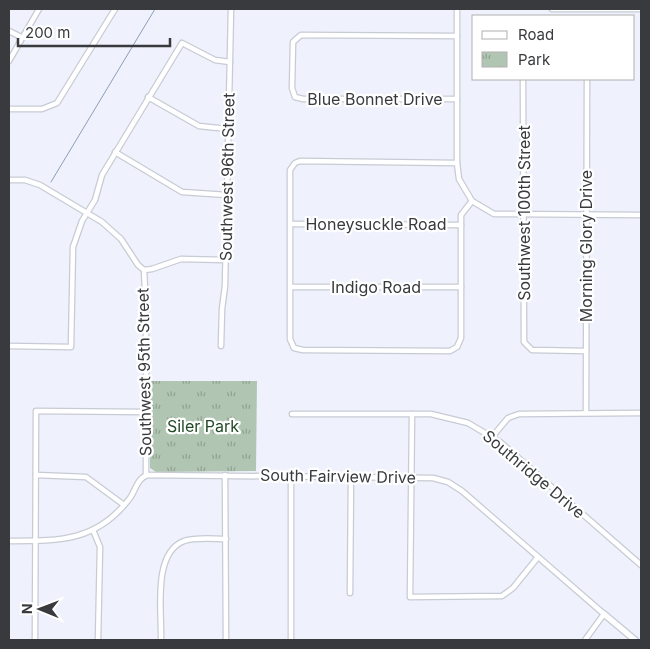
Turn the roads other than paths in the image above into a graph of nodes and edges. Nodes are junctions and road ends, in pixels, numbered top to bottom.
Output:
1 (39, 9) edge
2 (115, 9) edge
3 (231, 9) edge
4 (457, 9) edge
5 (552, 9) edge
6 (641, 9) edge
7 (9, 31) edge
8 (457, 36) junction
9 (21, 37) junction
10 (9, 61) edge
11 (230, 62) junction
12 (523, 80) edge
13 (587, 80) edge
14 (148, 97) junction
15 (457, 99) junction
16 (9, 109) edge
17 (228, 129) junction
18 (115, 152) junction
19 (457, 163) junction
20 (9, 180) edge
21 (227, 195) junction
22 (472, 201) junction
23 (87, 213) junction
24 (524, 215) junction
25 (586, 216) junction
26 (641, 216) edge
27 (291, 224) junction
28 (461, 225) junction
29 (226, 260) junction
30 (144, 270) junction
31 (291, 287) junction
32 (461, 287) junction
33 (9, 346) edge
34 (221, 346) dead end
35 (586, 350) junction
36 (146, 412) junction
37 (586, 413) junction
38 (641, 413) edge
39 (292, 414) dead end
40 (412, 414) junction
41 (492, 437) junction
42 (36, 475) junction
43 (146, 475) junction
44 (226, 475) junction
45 (291, 475) junction
46 (351, 476) junction
47 (412, 477) junction
48 (124, 505) junction
49 (93, 530) junction
50 (226, 539) junction
51 (9, 541) edge
52 (35, 541) junction
53 (538, 557) junction
54 (641, 565) edge
55 (350, 593) dead end
56 (604, 614) junction
57 (35, 640) edge
58 (98, 640) edge
59 (161, 640) edge
60 (226, 640) edge
61 (290, 640) edge
62 (585, 640) edge
63 (635, 640) edge

1 - 9 street
2 - 16 street
3 - 11 street, Southwest 96th Street
4 - 8 street
5 - 6 street
7 - 9 street
8 - 15 street
8 - 15 street, Blue Bonnet Drive
9 - 10 street
11 - 14 street
11 - 17 street, Southwest 96th Street
12 - 24 street, Southwest 100th Street
13 - 25 street, Morning Glory Drive
14 - 17 street
14 - 18 street
15 - 19 street
17 - 21 street, Southwest 96th Street
18 - 21 street
18 - 23 street
19 - 22 street
19 - 27 street
20 - 23 street
21 - 29 street, Southwest 96th Street
22 - 24 street
22 - 28 street
23 - 30 street
23 - 33 street
24 - 25 street
24 - 35 street, Southwest 100th Street
25 - 26 street
25 - 35 street, Morning Glory Drive
27 - 28 street, Honeysuckle Road
27 - 31 street
28 - 32 street
29 - 30 street
29 - 34 street, Southwest 96th Street
30 - 36 street, Southwest 95th Street
31 - 32 street, Indigo Road
31 - 32 street
35 - 37 street, Morning Glory Drive
36 - 42 street
36 - 43 street, Southwest 95th Street
37 - 38 street
37 - 41 street
39 - 40 street, Southridge Drive
40 - 41 street, Southridge Drive
40 - 47 street
41 - 54 street, Southridge Drive
42 - 48 street
42 - 52 street
43 - 44 street, South Fairview Drive
43 - 48 street
44 - 45 street, South Fairview Drive
44 - 50 street
45 - 46 street, South Fairview Drive
45 - 61 street
46 - 47 street, South Fairview Drive
46 - 55 street
47 - 53 street, South Fairview Drive
47 - 53 street
48 - 49 street
49 - 52 street
49 - 58 street
50 - 59 street
50 - 60 street
51 - 52 street
52 - 57 street
53 - 56 street, South Fairview Drive
56 - 62 street
56 - 63 street, South Fairview Drive

